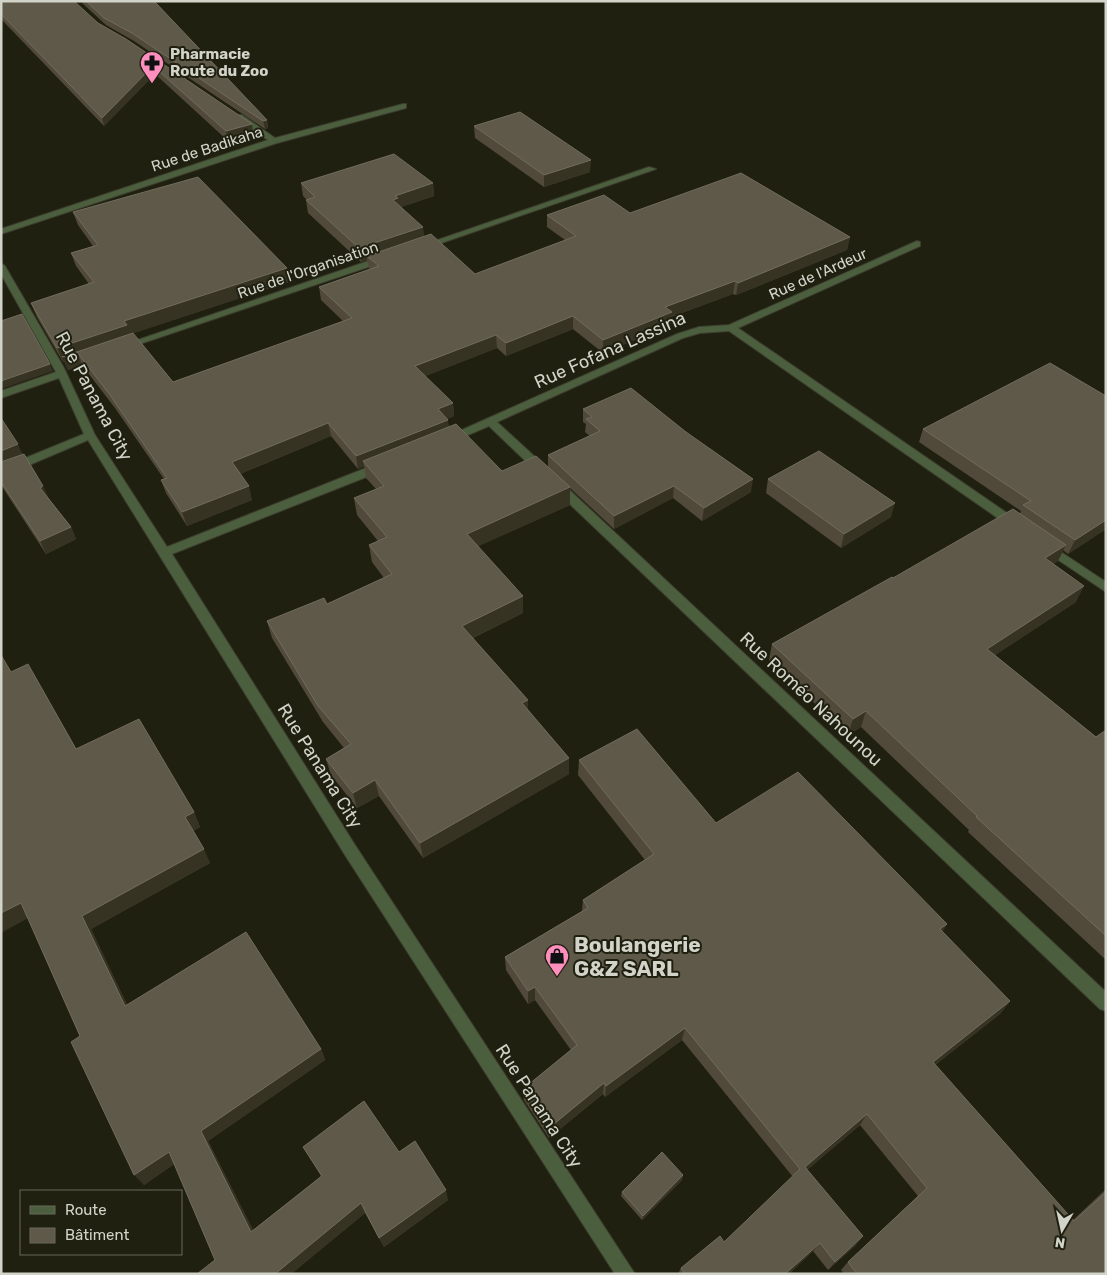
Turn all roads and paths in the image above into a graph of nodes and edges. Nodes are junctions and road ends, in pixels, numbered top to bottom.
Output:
1 (403, 106) dead end
2 (235, 114) edge
3 (274, 142) junction
4 (652, 169) dead end
5 (1, 232) edge
6 (917, 244) dead end
7 (416, 248) edge
8 (388, 258) edge
9 (1, 266) edge
10 (731, 328) junction
11 (115, 349) edge
12 (63, 369) junction
13 (1, 395) edge
14 (491, 422) junction
15 (90, 435) junction
16 (437, 444) edge
17 (392, 463) edge
18 (1, 473) edge
19 (1024, 531) edge
20 (1040, 542) edge
21 (165, 552) junction
22 (1106, 588) edge
23 (1106, 1003) edge
24 (626, 1274) edge

1 - 3 street
2 - 3 street, Rue de Badikaha
3 - 5 street, Rue de Badikaha
4 - 7 street
6 - 10 street, Rue de l'Ardeur
8 - 11 street, Rue de l'Organisation
9 - 12 street, Rue Panama City
10 - 14 street, Rue Fofana Lassina
10 - 19 street
12 - 13 street
12 - 15 street, Rue Panama City
14 - 16 street, Rue Fofana Lassina
14 - 23 street, Rue Roméo Nahounou
15 - 18 street
15 - 21 street, Rue Panama City
17 - 21 street
20 - 22 street
21 - 24 street, Rue Panama City

